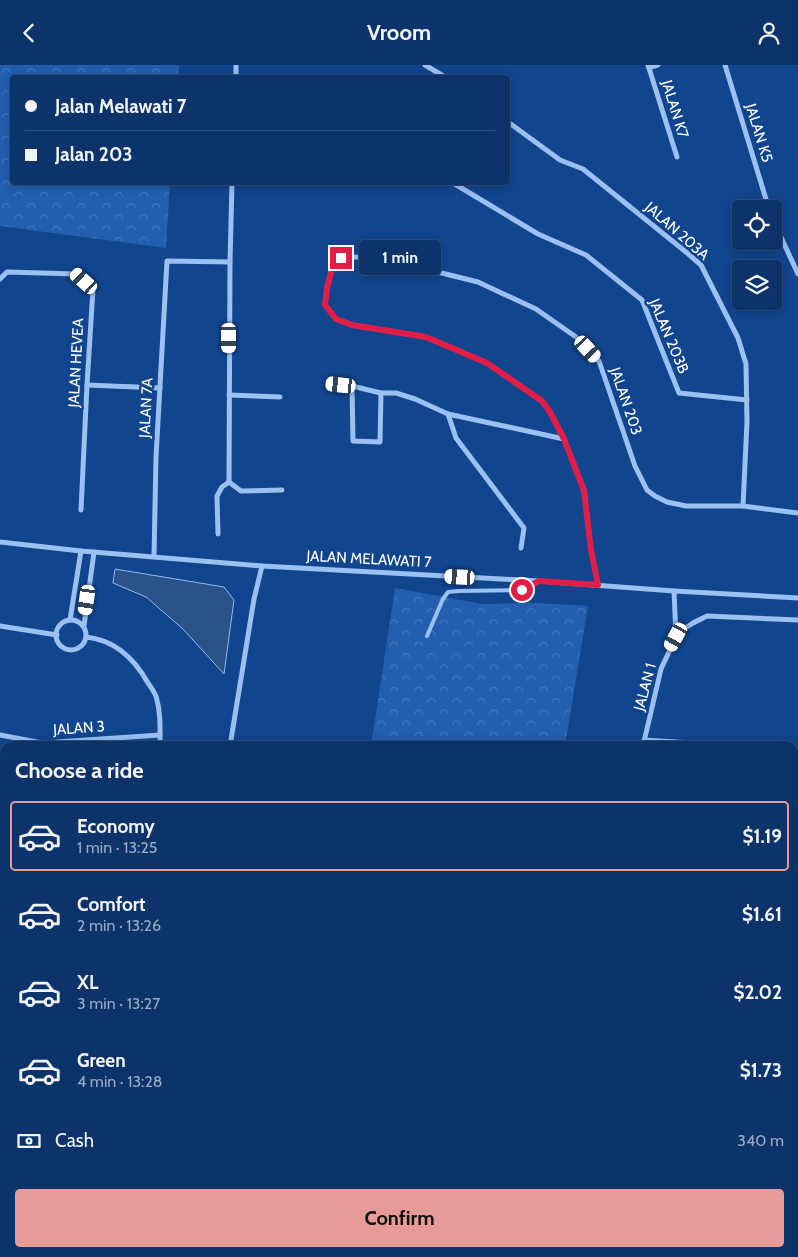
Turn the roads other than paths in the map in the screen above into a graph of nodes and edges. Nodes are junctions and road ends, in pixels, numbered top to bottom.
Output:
1 (424, 65) edge
2 (658, 65) edge
3 (725, 65) edge
4 (648, 66) edge
5 (442, 75) edge
6 (510, 124) edge
7 (677, 157) dead end
8 (232, 185) edge
9 (456, 185) edge
10 (766, 200) edge
11 (782, 239) edge
12 (230, 262) junction
13 (798, 274) edge
14 (0, 279) edge
15 (330, 384) dead end
16 (87, 385) junction
17 (352, 386) junction
18 (160, 388) junction
19 (381, 393) junction
20 (229, 395) junction
21 (280, 397) dead end
22 (747, 400) junction
23 (448, 414) junction
24 (564, 439) junction
25 (229, 482) junction
26 (282, 490) dead end
27 (743, 506) junction
28 (81, 510) dead end
29 (798, 513) edge
30 (218, 534) dead end
31 (0, 542) edge
32 (521, 549) dead end
33 (81, 551) junction
34 (94, 552) junction
35 (154, 557) junction
36 (262, 566) junction
37 (539, 581) junction
38 (598, 585) junction
39 (674, 591) junction
40 (798, 598) edge
41 (70, 620) junction
42 (798, 621) edge
43 (0, 625) edge
44 (84, 626) junction
45 (57, 635) junction
46 (426, 636) dead end
47 (86, 637) junction
48 (676, 637) junction
49 (0, 735) edge
50 (160, 735) junction
51 (644, 740) joint
52 (32, 741) edge
53 (72, 741) edge
54 (160, 741) edge
55 (231, 741) edge
56 (660, 741) edge

1 - 5 street
2 - 4 street, JALAN K7
3 - 10 street, JALAN K5
4 - 7 street, JALAN K7
6 - 22 street, JALAN 203A
8 - 12 street
9 - 22 street, JALAN 203B
11 - 13 street
12 - 18 street, JALAN 7A
12 - 20 street
14 - 16 street, JALAN HEVEA
15 - 17 street
16 - 18 street
16 - 28 street, JALAN HEVEA
17 - 19 street
17 - 19 street
18 - 35 street, JALAN 7A
19 - 23 street
20 - 21 street
20 - 25 street
22 - 27 street, JALAN 203A
23 - 24 street
23 - 32 street
24 - 27 street, JALAN 203
24 - 38 street
25 - 26 street
25 - 30 street
27 - 29 street, JALAN 203
31 - 33 street, JALAN MELAWATI 7
33 - 34 street, JALAN MELAWATI 7
33 - 41 street
34 - 35 street, JALAN MELAWATI 7
34 - 44 street
35 - 36 street, JALAN MELAWATI 7
36 - 37 street, JALAN MELAWATI 7
36 - 55 street
37 - 38 street, JALAN MELAWATI 7
37 - 46 lane
38 - 39 street, JALAN MELAWATI 7
39 - 40 street, JALAN MELAWATI 7
39 - 48 street
41 - 44 street
41 - 45 street
42 - 48 street
43 - 45 street
44 - 47 street
45 - 47 street
47 - 50 street
48 - 51 street, JALAN 1
49 - 52 street, JALAN 3
50 - 53 street, JALAN 3
50 - 54 street
51 - 56 street

